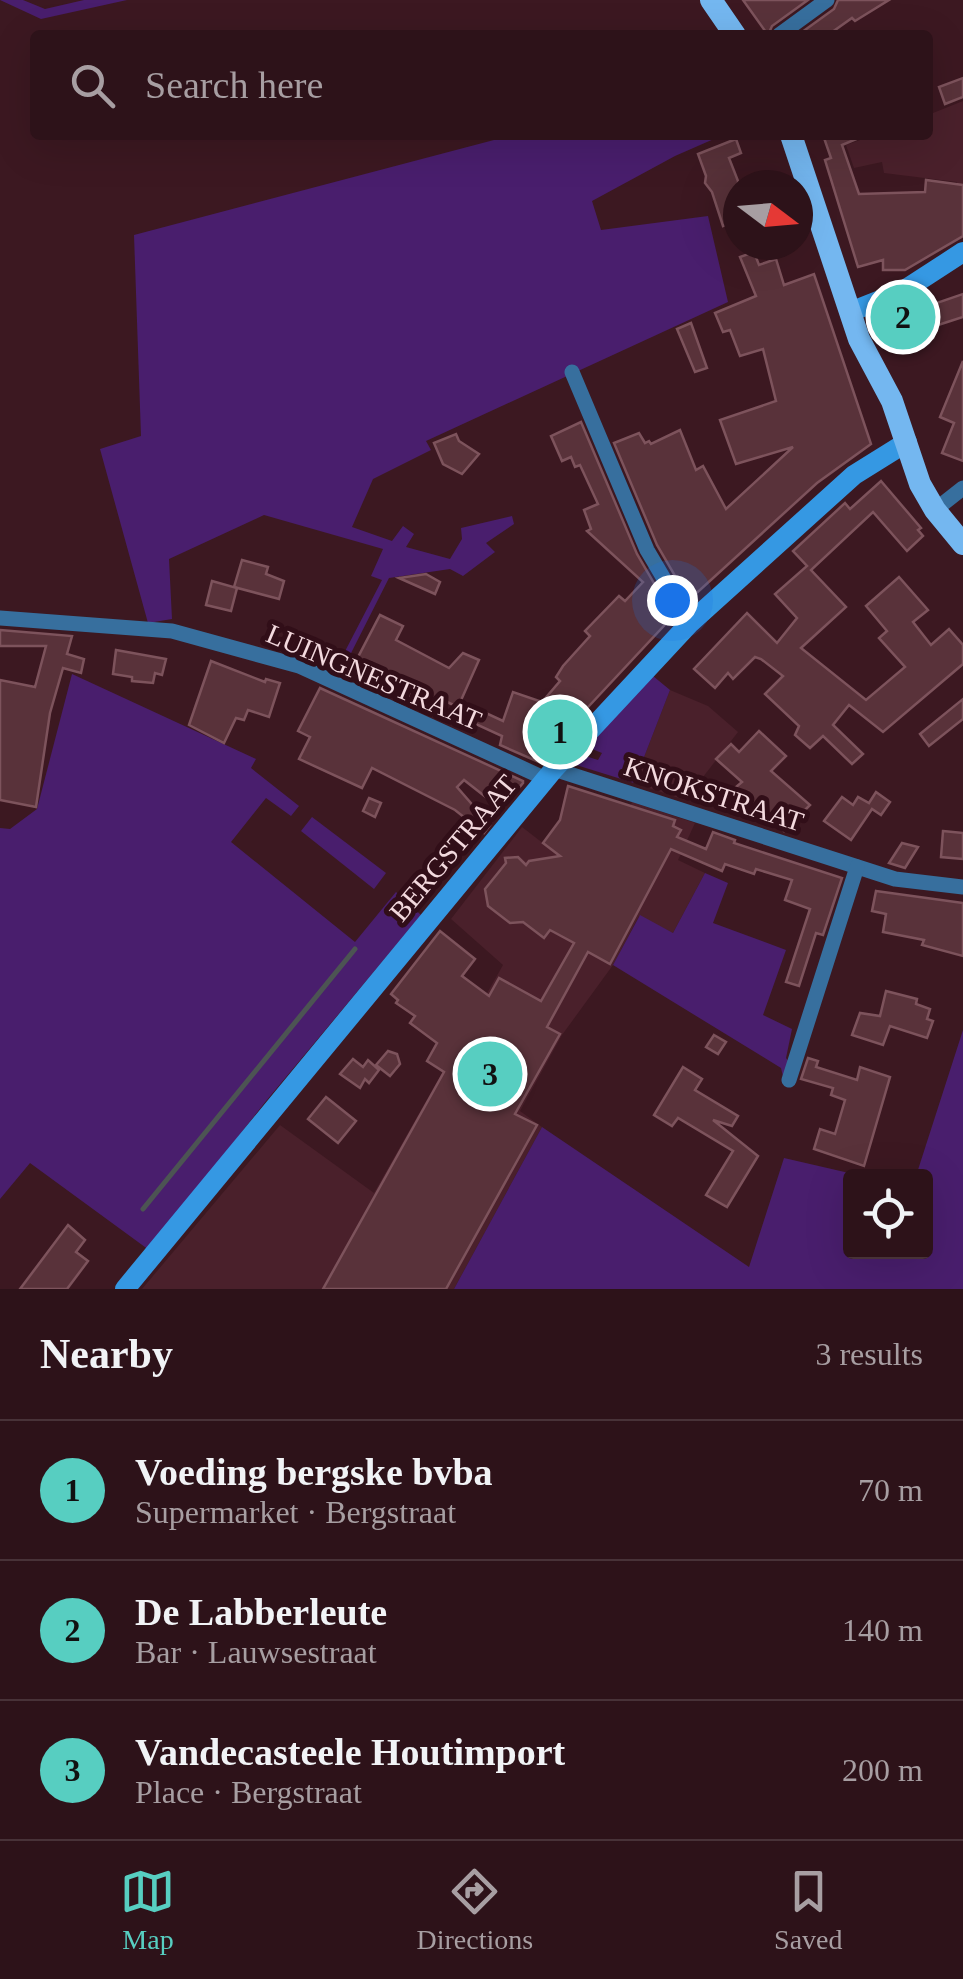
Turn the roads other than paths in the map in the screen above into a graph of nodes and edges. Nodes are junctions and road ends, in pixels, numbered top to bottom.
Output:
1 (710, 0) edge
2 (827, 0) edge
3 (731, 30) edge
4 (787, 30) edge
5 (793, 140) edge
6 (963, 252) edge
7 (850, 312) junction
8 (572, 372) dead end
9 (908, 442) junction
10 (963, 488) edge
11 (935, 510) junction
12 (963, 544) edge
13 (0, 618) edge
14 (690, 623) junction
15 (550, 774) junction
16 (857, 867) junction
17 (963, 888) edge
18 (789, 1080) dead end
19 (125, 1289) edge

1 - 3 main road
2 - 4 street
5 - 7 main road
6 - 7 street
7 - 9 main road
8 - 14 street
9 - 11 main road
9 - 14 street, BERGSTRAAT
10 - 11 street
11 - 12 main road
13 - 15 street, LUINGNESTRAAT
14 - 15 street, BERGSTRAAT
15 - 16 street, KNOKSTRAAT
15 - 19 street, BERGSTRAAT
16 - 17 street, KNOKSTRAAT
16 - 18 street

